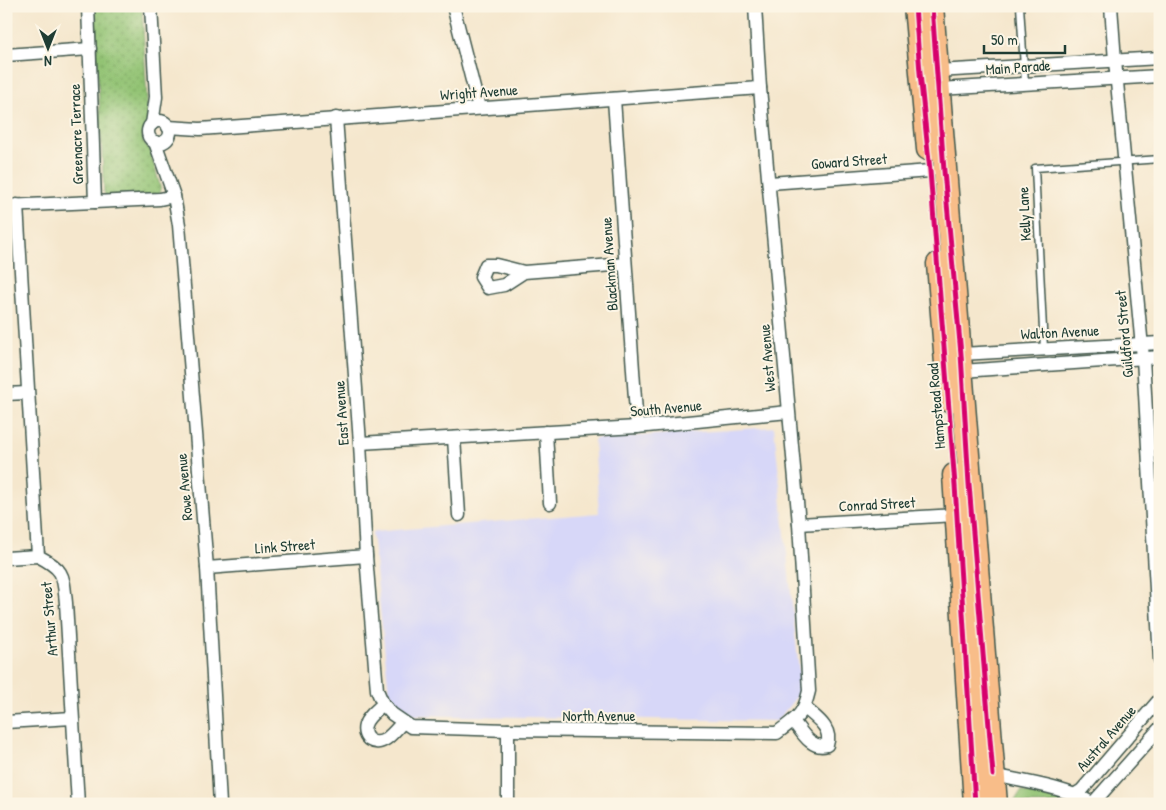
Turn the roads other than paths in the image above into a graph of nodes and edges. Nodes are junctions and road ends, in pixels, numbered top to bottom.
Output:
1 (88, 6) edge
2 (151, 6) edge
3 (453, 6) edge
4 (756, 6) edge
5 (915, 6) edge
6 (932, 6) edge
7 (1020, 6) edge
8 (1112, 6) edge
9 (90, 49) junction
10 (6, 55) edge
11 (1160, 58) edge
12 (1115, 61) junction
13 (1024, 66) junction
14 (1160, 76) edge
15 (1117, 77) junction
16 (930, 81) junction
17 (1024, 83) junction
18 (760, 88) junction
19 (614, 99) junction
20 (479, 108) junction
21 (336, 118) junction
22 (162, 132) junction
23 (1160, 158) edge
24 (1125, 161) junction
25 (938, 171) junction
26 (770, 183) junction
27 (174, 196) junction
28 (95, 202) junction
29 (12, 206) edge
30 (625, 264) junction
31 (524, 272) dead end
32 (1160, 343) edge
33 (1141, 344) junction
34 (1044, 349) junction
35 (1160, 357) edge
36 (1144, 358) junction
37 (954, 363) junction
38 (27, 393) junction
39 (6, 394) edge
40 (788, 412) junction
41 (636, 427) junction
42 (546, 432) junction
43 (454, 438) junction
44 (360, 443) junction
45 (550, 503) dead end
46 (459, 515) dead end
47 (964, 515) junction
48 (799, 524) junction
49 (38, 556) junction
50 (366, 556) junction
51 (6, 558) edge
52 (207, 568) junction
53 (1160, 660) edge
54 (1160, 699) edge
55 (383, 704) junction
56 (392, 714) joint
57 (799, 715) junction
58 (72, 718) junction
59 (6, 722) edge
60 (403, 722) junction
61 (1160, 728) edge
62 (508, 730) junction
63 (992, 775) junction
64 (1074, 796) junction
65 (1094, 803) edge
66 (78, 804) edge
67 (220, 804) edge
68 (508, 804) edge
69 (975, 804) edge
70 (996, 804) edge

1 - 9 street, Greenacre Terrace
2 - 22 street, Rowe Avenue
3 - 20 street
4 - 18 street, West Avenue
5 - 16 highway, Hampstead Road
6 - 16 highway, Hampstead Road
7 - 13 lane
8 - 12 street, Guildford Street
9 - 10 street
9 - 28 street, Greenacre Terrace
11 - 12 street, Main Parade
12 - 13 street, Main Parade
12 - 15 street, Guildford Street
13 - 16 street, Main Parade
13 - 17 lane
14 - 15 street, Main Parade
15 - 17 street, Main Parade
15 - 24 street, Guildford Street
16 - 17 street, Main Parade
16 - 25 highway, Hampstead Road
18 - 19 street, Wright Avenue
18 - 26 street, West Avenue
19 - 20 street, Wright Avenue
19 - 30 street, Blackman Avenue
20 - 21 street, Wright Avenue
21 - 22 street, Wright Avenue
21 - 44 street, East Avenue
22 - 27 street, Rowe Avenue
23 - 24 lane
24 - 33 street, Guildford Street
24 - 34 lane, Kelly Lane
25 - 26 street, Goward Street
25 - 37 highway, Hampstead Road
26 - 40 street, West Avenue
27 - 28 street
27 - 52 street, Rowe Avenue
28 - 29 street
29 - 38 street
30 - 31 street
30 - 41 street, Blackman Avenue
32 - 33 street, Walton Avenue
33 - 34 street, Walton Avenue
33 - 36 street, Guildford Street
34 - 37 street, Walton Avenue
35 - 36 street, Walton Avenue
36 - 37 street, Walton Avenue
36 - 53 street, Guildford Street
37 - 47 highway, Hampstead Road
38 - 39 street
38 - 49 street
40 - 41 street, South Avenue
40 - 48 street, West Avenue
41 - 42 street, South Avenue
42 - 43 street, South Avenue
42 - 45 street
43 - 44 street, South Avenue
43 - 46 street
44 - 50 street, East Avenue
47 - 48 street, Conrad Street
47 - 63 highway, Hampstead Road
47 - 69 highway, Hampstead Road
48 - 57 street, West Avenue
49 - 51 street
49 - 58 street, Arthur Street
50 - 52 street, Link Street
50 - 55 street, East Avenue
52 - 67 street, Rowe Avenue
54 - 64 street, Austral Avenue
55 - 56 street, East Avenue
55 - 60 street
56 - 60 street, North Avenue
57 - 57 street
57 - 62 street, North Avenue
58 - 59 street
58 - 66 street, Arthur Street
60 - 62 street, North Avenue
61 - 65 street
62 - 68 street
63 - 64 street
63 - 70 highway, Hampstead Road
64 - 65 street

